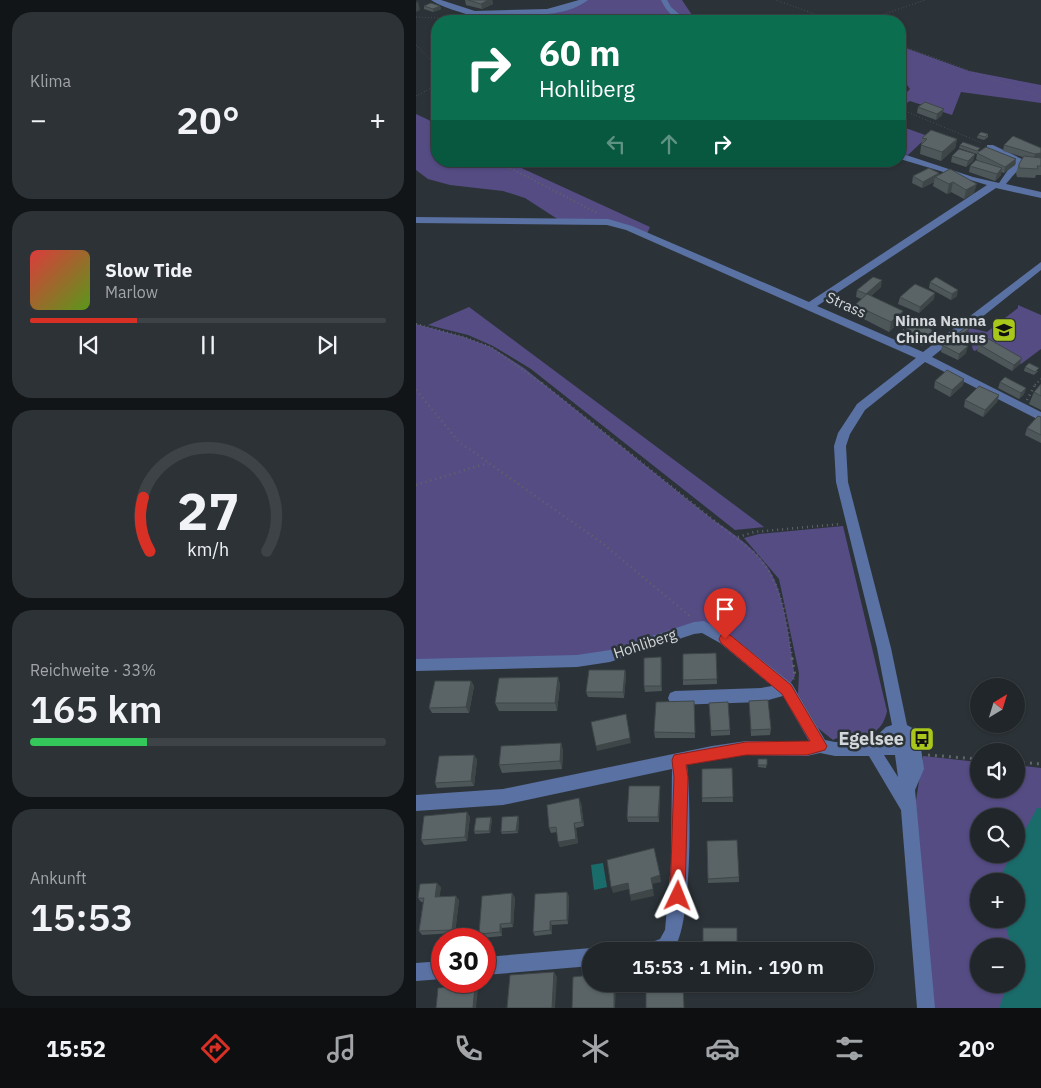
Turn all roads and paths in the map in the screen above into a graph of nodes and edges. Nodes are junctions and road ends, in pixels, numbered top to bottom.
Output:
1 (434, 0) edge
2 (584, 0) edge
3 (664, 0) edge
4 (776, 0) edge
5 (925, 0) edge
6 (462, 10) junction
7 (474, 14) junction
8 (449, 15) edge
9 (477, 15) edge
10 (677, 15) edge
11 (817, 15) edge
12 (881, 15) edge
13 (416, 17) edge
14 (431, 18) edge
15 (416, 45) edge
16 (906, 47) edge
17 (431, 61) edge
18 (431, 88) edge
19 (416, 96) edge
20 (1041, 97) edge
21 (906, 112) edge
22 (416, 121) edge
23 (431, 129) edge
24 (990, 147) joint
25 (906, 158) edge
26 (1022, 163) junction
27 (1041, 163) edge
28 (508, 167) edge
29 (997, 186) junction
30 (1041, 195) edge
31 (416, 220) edge
32 (608, 222) junction
33 (1041, 265) edge
34 (810, 306) junction
35 (897, 316) edge
36 (416, 324) edge
37 (890, 341) junction
38 (922, 357) junction
39 (1041, 379) edge
40 (416, 390) edge
41 (1022, 408) junction
42 (1041, 417) edge
43 (488, 463) junction
44 (416, 486) edge
45 (852, 523) junction
46 (738, 537) junction
47 (704, 627) junction
48 (416, 665) edge
49 (786, 689) junction
50 (675, 698) dead end
51 (900, 728) junction
52 (820, 746) junction
53 (874, 749) junction
54 (908, 749) junction
55 (970, 758) edge
56 (679, 760) junction
57 (1025, 763) edge
58 (1041, 764) edge
59 (416, 803) edge
60 (909, 809) junction
61 (670, 942) edge
62 (582, 958) edge
63 (496, 965) edge
64 (431, 971) edge
65 (416, 972) edge
66 (926, 1008) edge

1 - 6 street
2 - 7 street
3 - 10 street
4 - 11 path
5 - 12 path
6 - 7 street
6 - 8 path
7 - 9 street
13 - 14 path
15 - 17 path
16 - 20 path
18 - 19 path
21 - 24 path
22 - 23 path
24 - 26 street
25 - 29 street
26 - 27 street
26 - 29 street, Strass
28 - 32 path
29 - 30 street
29 - 34 street, Strass
31 - 32 street
32 - 34 street
33 - 38 street
34 - 37 street, Strass
35 - 37 path
36 - 46 path
37 - 38 street, Strass
38 - 41 street, Strass
38 - 45 street
39 - 41 path
40 - 43 path
41 - 42 street, Strass
43 - 44 path
43 - 47 path
45 - 46 path
45 - 51 street
46 - 49 path
47 - 48 street, Hohliberg
47 - 49 street
49 - 50 street
49 - 52 street
51 - 53 street
51 - 54 street
52 - 53 street
52 - 56 street
53 - 54 street
53 - 60 street
54 - 55 path
54 - 60 street
56 - 59 street
56 - 61 street
57 - 58 path
60 - 66 street
62 - 63 street
64 - 65 street

